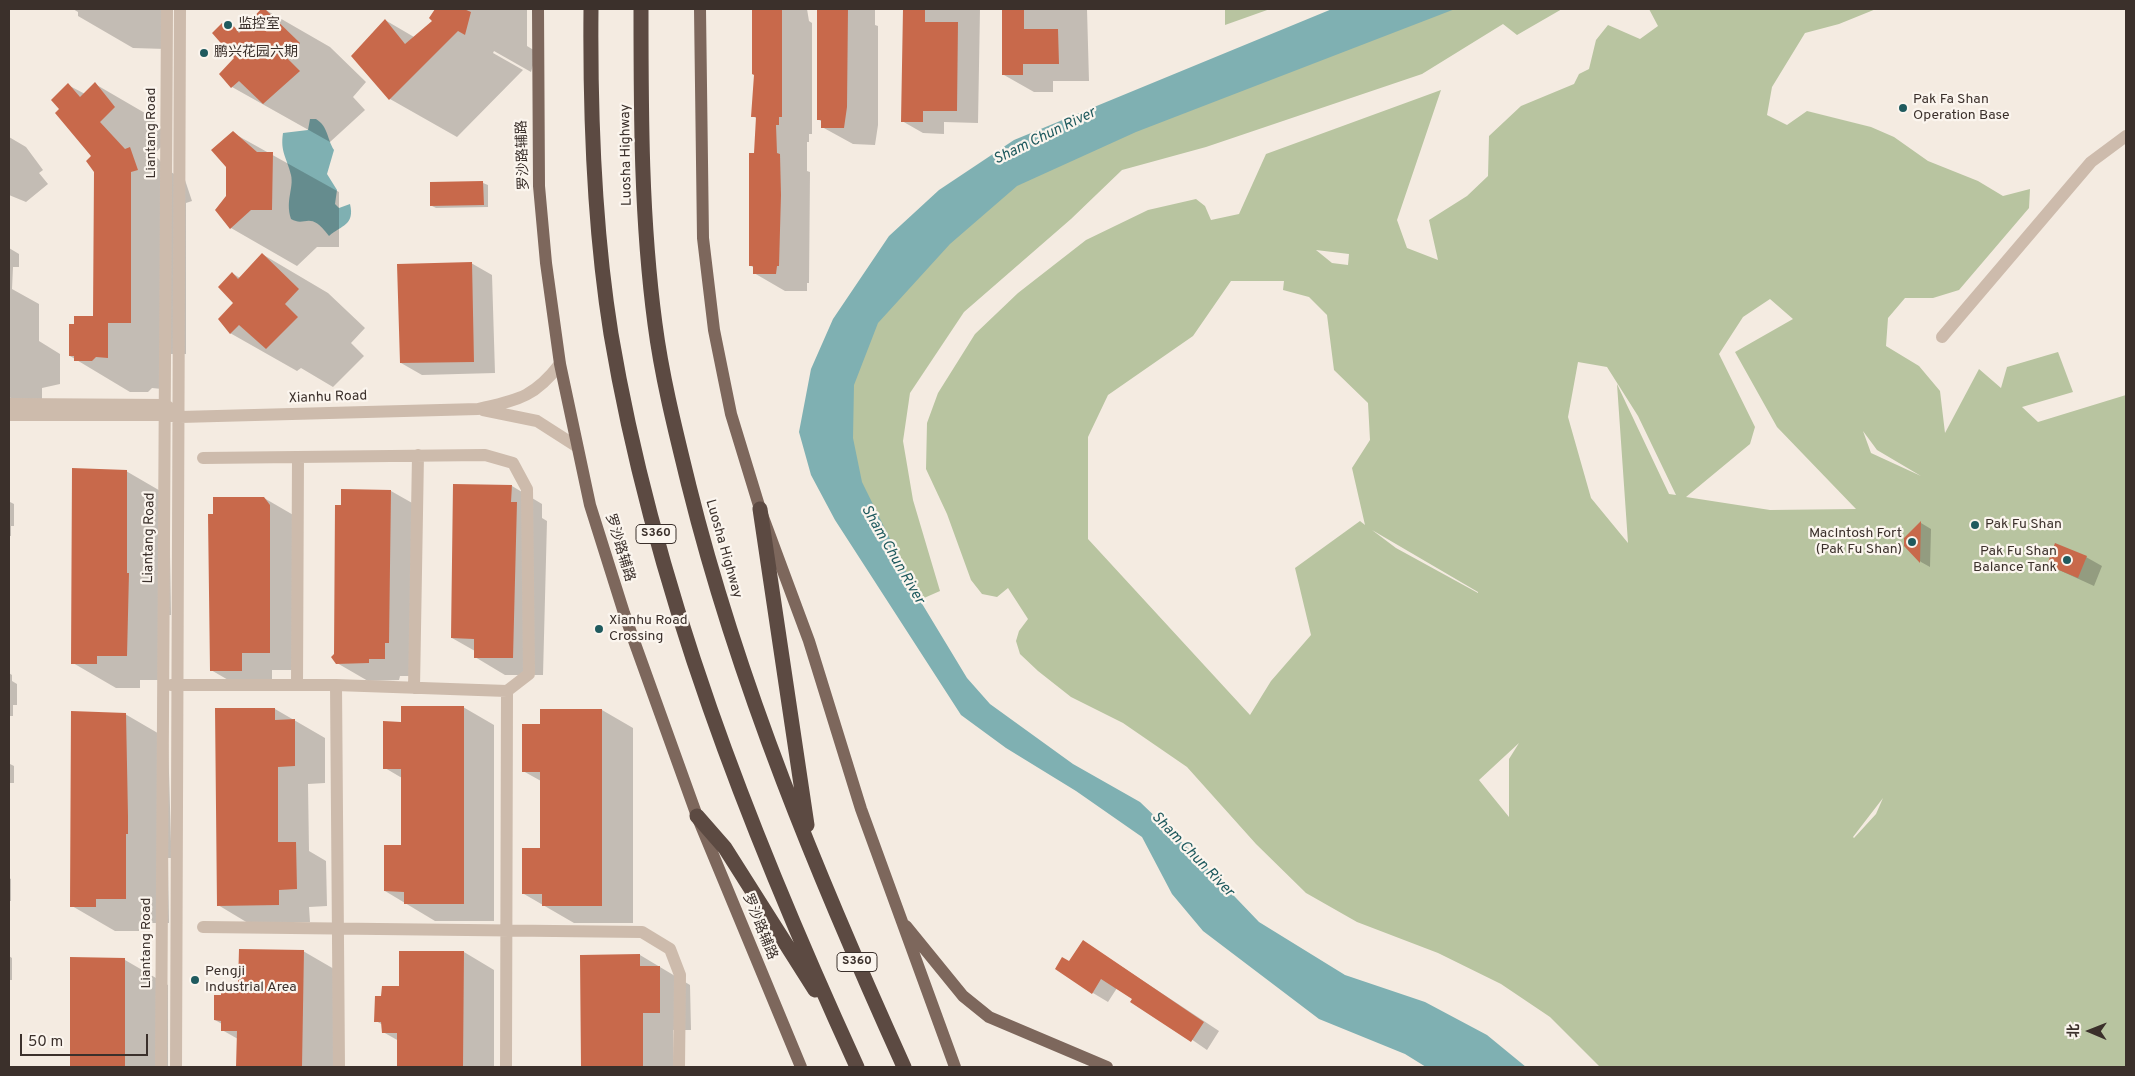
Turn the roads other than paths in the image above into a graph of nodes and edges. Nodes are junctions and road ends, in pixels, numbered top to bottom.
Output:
1 (167, 9) edge
2 (180, 9) edge
3 (538, 9) edge
4 (591, 9) edge
5 (641, 9) edge
6 (700, 9) edge
7 (2126, 136) edge
8 (1942, 337) dead end
9 (560, 364) junction
10 (9, 404) edge
11 (478, 409) junction
12 (166, 410) junction
13 (9, 415) edge
14 (180, 417) junction
15 (576, 446) junction
16 (418, 455) junction
17 (298, 457) junction
18 (203, 458) dead end
19 (760, 509) junction
20 (297, 684) junction
21 (164, 685) junction
22 (178, 685) junction
23 (336, 685) junction
24 (414, 688) junction
25 (507, 691) junction
26 (697, 816) junction
27 (812, 856) junction
28 (898, 916) junction
29 (203, 927) dead end
30 (338, 929) junction
31 (507, 930) junction
32 (840, 1032) junction
33 (161, 1067) edge
34 (176, 1067) edge
35 (339, 1067) edge
36 (506, 1067) edge
37 (679, 1067) edge
38 (801, 1067) edge
39 (857, 1067) edge
40 (904, 1067) edge
41 (955, 1067) edge
42 (1107, 1067) edge

1 - 12 street, Liantang Road
2 - 14 street, Liantang Road
3 - 9 main road, 罗沙路辅路
4 - 32 highway, S360
5 - 27 highway, Luosha Highway / S360
6 - 19 main road
7 - 8 street
9 - 11 street
9 - 15 main road, 罗沙路辅路
10 - 12 street, Xianhu Road
11 - 14 street, Xianhu Road
11 - 15 street
12 - 13 street, Xianhu Road
12 - 14 street, Xianhu Road
12 - 21 street, Liantang Road
14 - 22 street, Liantang Road
15 - 26 main road, 罗沙路辅路
16 - 17 street
16 - 24 street
16 - 25 street
17 - 18 street
17 - 20 street
19 - 27 highway
19 - 28 main road
20 - 22 street
20 - 23 street
21 - 22 street
21 - 33 street, Liantang Road
22 - 34 street, Liantang Road
23 - 24 street
23 - 30 street
24 - 25 street
25 - 31 street
26 - 32 highway
26 - 38 main road, 罗沙路辅路
27 - 40 highway, Luosha Highway / S360
28 - 41 main road
28 - 42 main road
29 - 30 street
30 - 31 street
30 - 35 street
31 - 36 street
31 - 37 street
32 - 39 highway, S360

